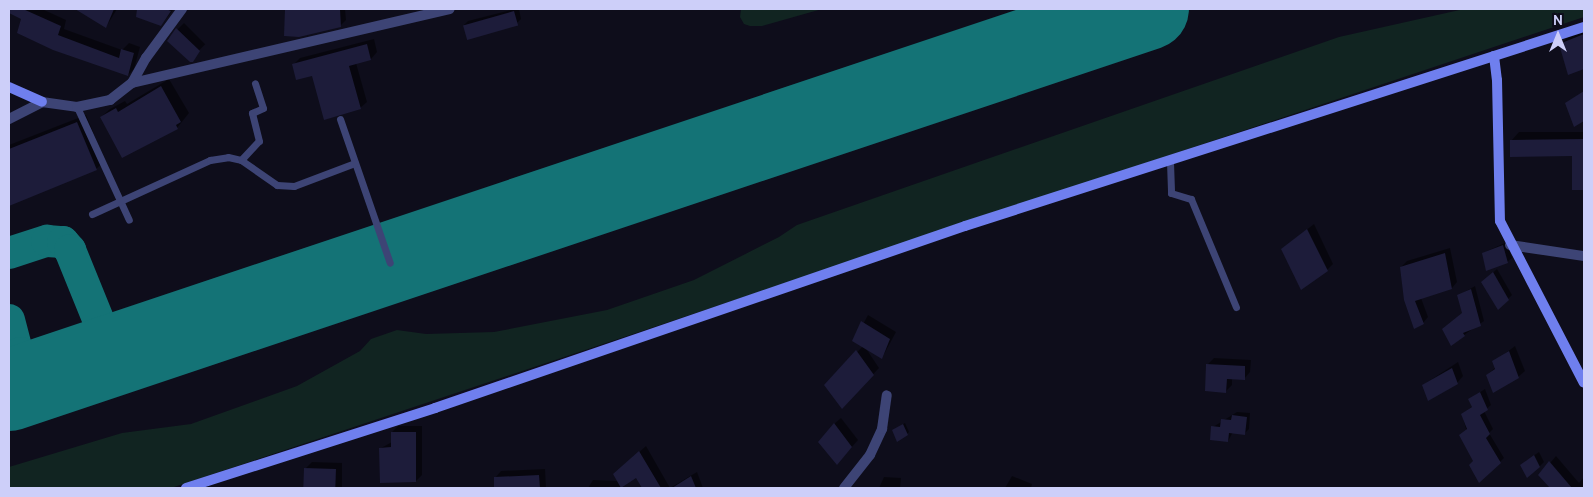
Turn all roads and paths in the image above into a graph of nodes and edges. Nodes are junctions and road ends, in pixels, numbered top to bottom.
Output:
1 (182, 9) edge
2 (449, 9) edge
3 (422, 12) edge
4 (1584, 27) edge
5 (1494, 56) junction
6 (132, 82) junction
7 (255, 83) dead end
8 (9, 87) edge
9 (42, 102) junction
10 (77, 107) junction
11 (9, 119) edge
12 (340, 119) dead end
13 (241, 160) junction
14 (1170, 162) junction
15 (355, 164) junction
16 (120, 201) junction
17 (92, 214) dead end
18 (129, 220) dead end
19 (1510, 245) junction
20 (1584, 256) edge
21 (390, 262) dead end
22 (1236, 307) dead end
23 (1584, 383) edge
24 (887, 395) dead end
25 (186, 488) edge
26 (844, 488) edge

1 - 6 street
2 - 3 street
3 - 6 street
4 - 5 street
5 - 14 street
5 - 19 street
6 - 10 street
7 - 13 lane
8 - 9 street
9 - 10 street
9 - 11 street
10 - 16 lane
12 - 15 lane
13 - 15 lane
13 - 16 lane
14 - 22 lane
14 - 25 street
15 - 21 lane
16 - 17 lane
16 - 18 lane
19 - 20 street
19 - 23 street
24 - 26 street

